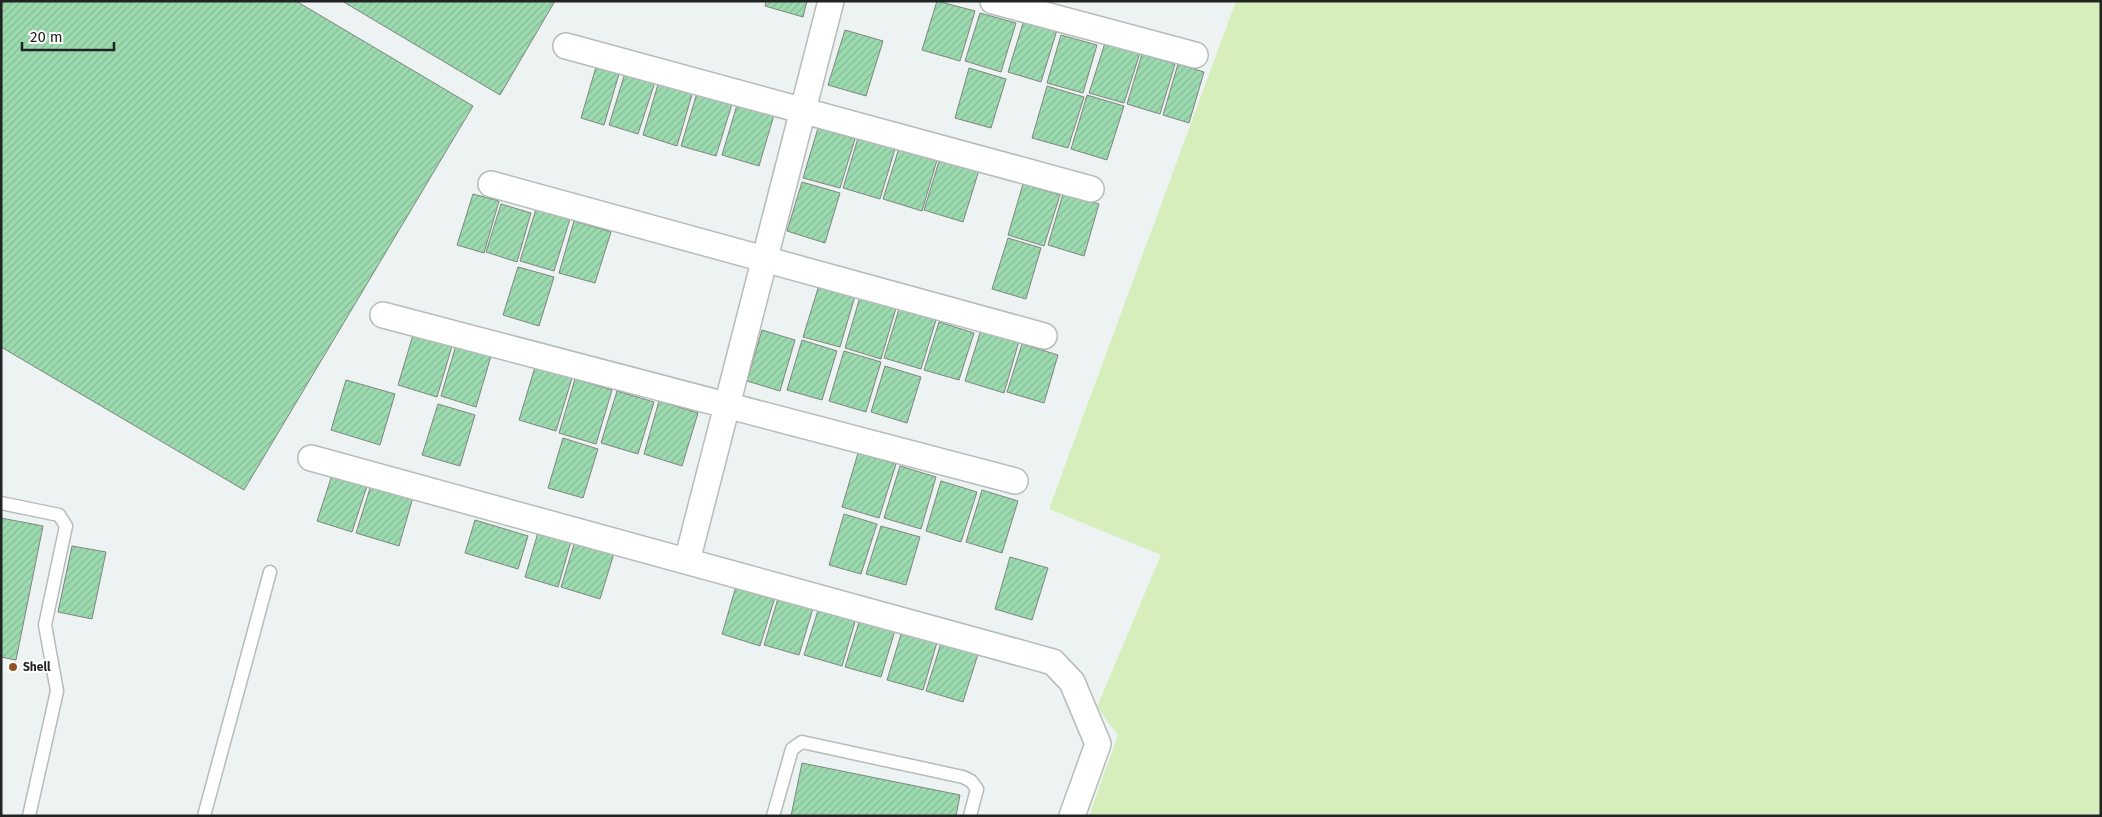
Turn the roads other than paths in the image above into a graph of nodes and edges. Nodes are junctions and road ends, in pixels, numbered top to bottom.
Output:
1 (831, 1) edge
2 (993, 1) edge
3 (566, 46) dead end
4 (1194, 55) dead end
5 (803, 111) junction
6 (491, 184) dead end
7 (1091, 189) dead end
8 (765, 259) junction
9 (383, 315) dead end
10 (1044, 336) dead end
11 (727, 406) junction
12 (311, 458) dead end
13 (1015, 481) dead end
14 (1, 503) edge
15 (687, 561) junction
16 (270, 572) dead end
17 (29, 816) edge
18 (204, 816) edge
19 (773, 816) edge
20 (970, 816) edge
21 (1072, 816) edge

1 - 5 street
2 - 4 street
3 - 5 street
5 - 7 street
5 - 8 street
6 - 8 street
8 - 10 street
8 - 11 street
9 - 11 street
11 - 13 street
11 - 15 street
12 - 15 street
14 - 17 lane
15 - 21 street
16 - 18 lane
19 - 20 lane

